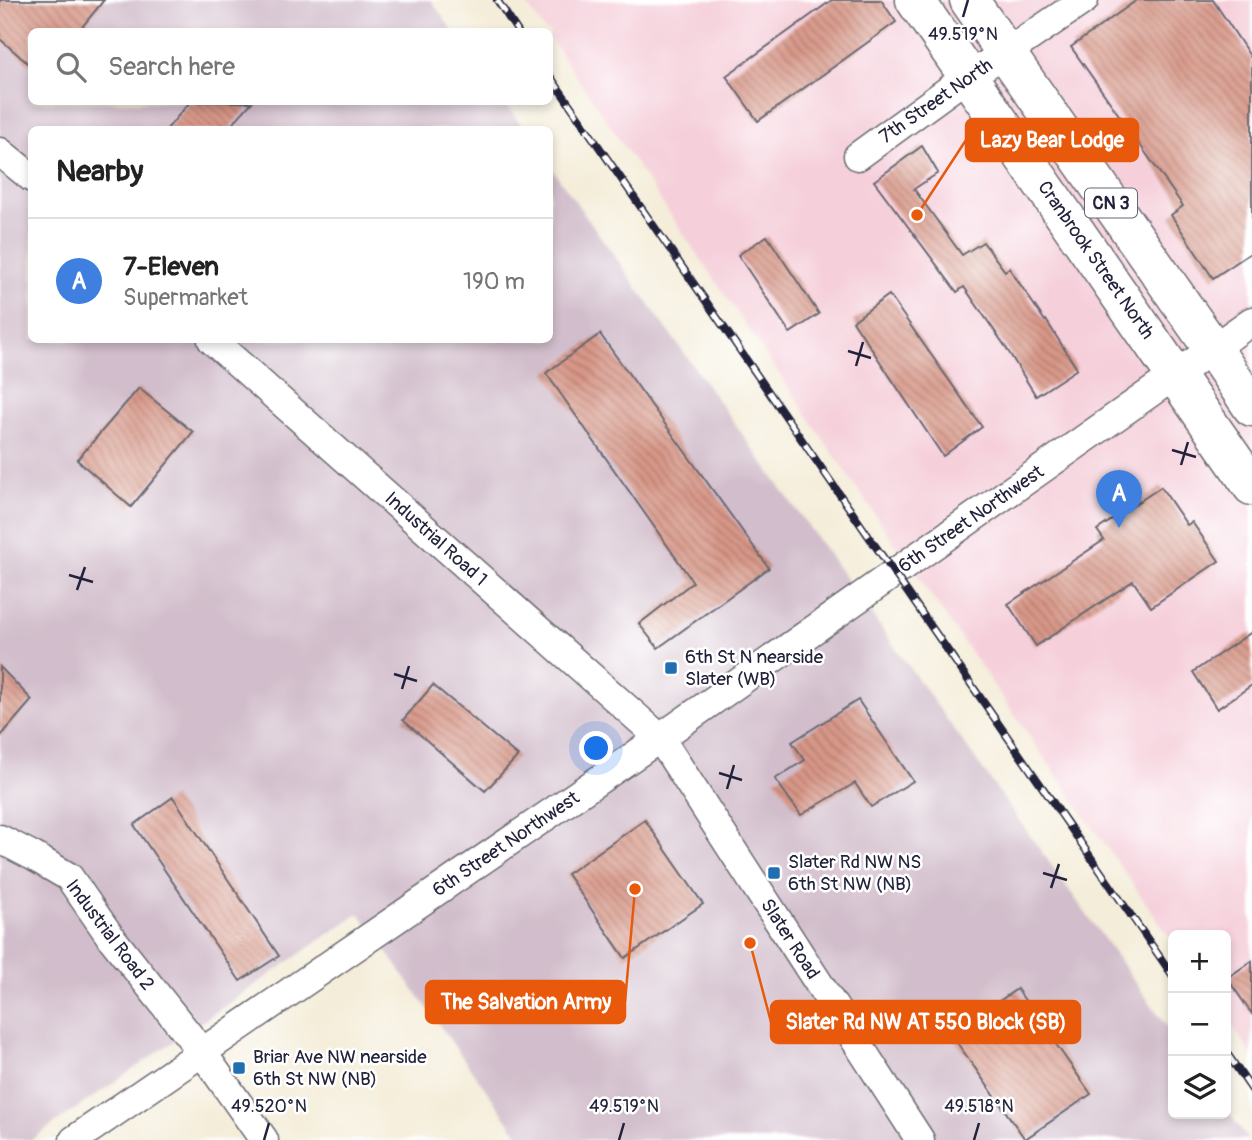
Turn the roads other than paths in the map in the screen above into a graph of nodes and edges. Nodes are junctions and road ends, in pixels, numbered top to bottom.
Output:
1 (915, 0) edge
2 (969, 0) edge
3 (1084, 0) edge
4 (1006, 53) junction
5 (968, 76) junction
6 (0, 152) edge
7 (858, 156) dead end
8 (28, 175) edge
9 (1252, 321) edge
10 (215, 343) edge
11 (1213, 349) junction
12 (1176, 375) junction
13 (1252, 407) edge
14 (1252, 486) edge
15 (660, 738) junction
16 (0, 839) edge
17 (202, 1052) junction
18 (74, 1140) edge
19 (264, 1140) edge
20 (920, 1140) edge

1 - 5 highway, Cranbrook Street North / CN 3
2 - 4 highway, CN 3
3 - 4 street, 7th Street North
4 - 5 street, 7th Street North
4 - 11 highway, CN 3
5 - 7 street, 7th Street North
5 - 12 highway, Cranbrook Street North / CN 3
6 - 8 street
9 - 11 street, 6th Street Northwest
10 - 15 street, Industrial Road 1
11 - 12 street, 6th Street Northwest
11 - 13 highway, CN 3
12 - 14 highway, Cranbrook Street North / CN 3
12 - 15 street, 6th Street Northwest
15 - 17 street, 6th Street Northwest
15 - 20 street, Slater Road
16 - 17 street, Industrial Road 2
17 - 18 street, 6th Street Northwest
17 - 19 street, Industrial Road 2

